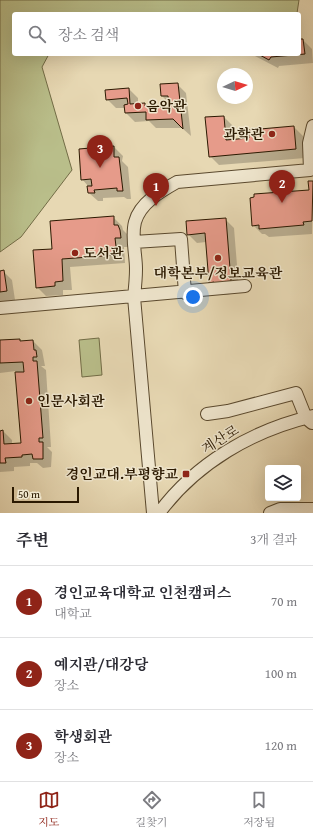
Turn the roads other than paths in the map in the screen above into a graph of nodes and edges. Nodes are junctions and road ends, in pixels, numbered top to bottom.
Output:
1 (313, 126) edge
2 (134, 242) junction
3 (245, 286) dead end
4 (185, 293) junction
5 (134, 297) junction
6 (0, 308) edge
7 (206, 414) dead end
8 (311, 419) edge
9 (313, 509) edge
10 (165, 511) edge
11 (153, 513) edge
12 (270, 513) edge

1 - 2 street
2 - 4 street
2 - 5 street
3 - 4 street
4 - 5 street
5 - 6 street
5 - 11 street
7 - 8 street
8 - 10 street, 계산로
9 - 12 street

